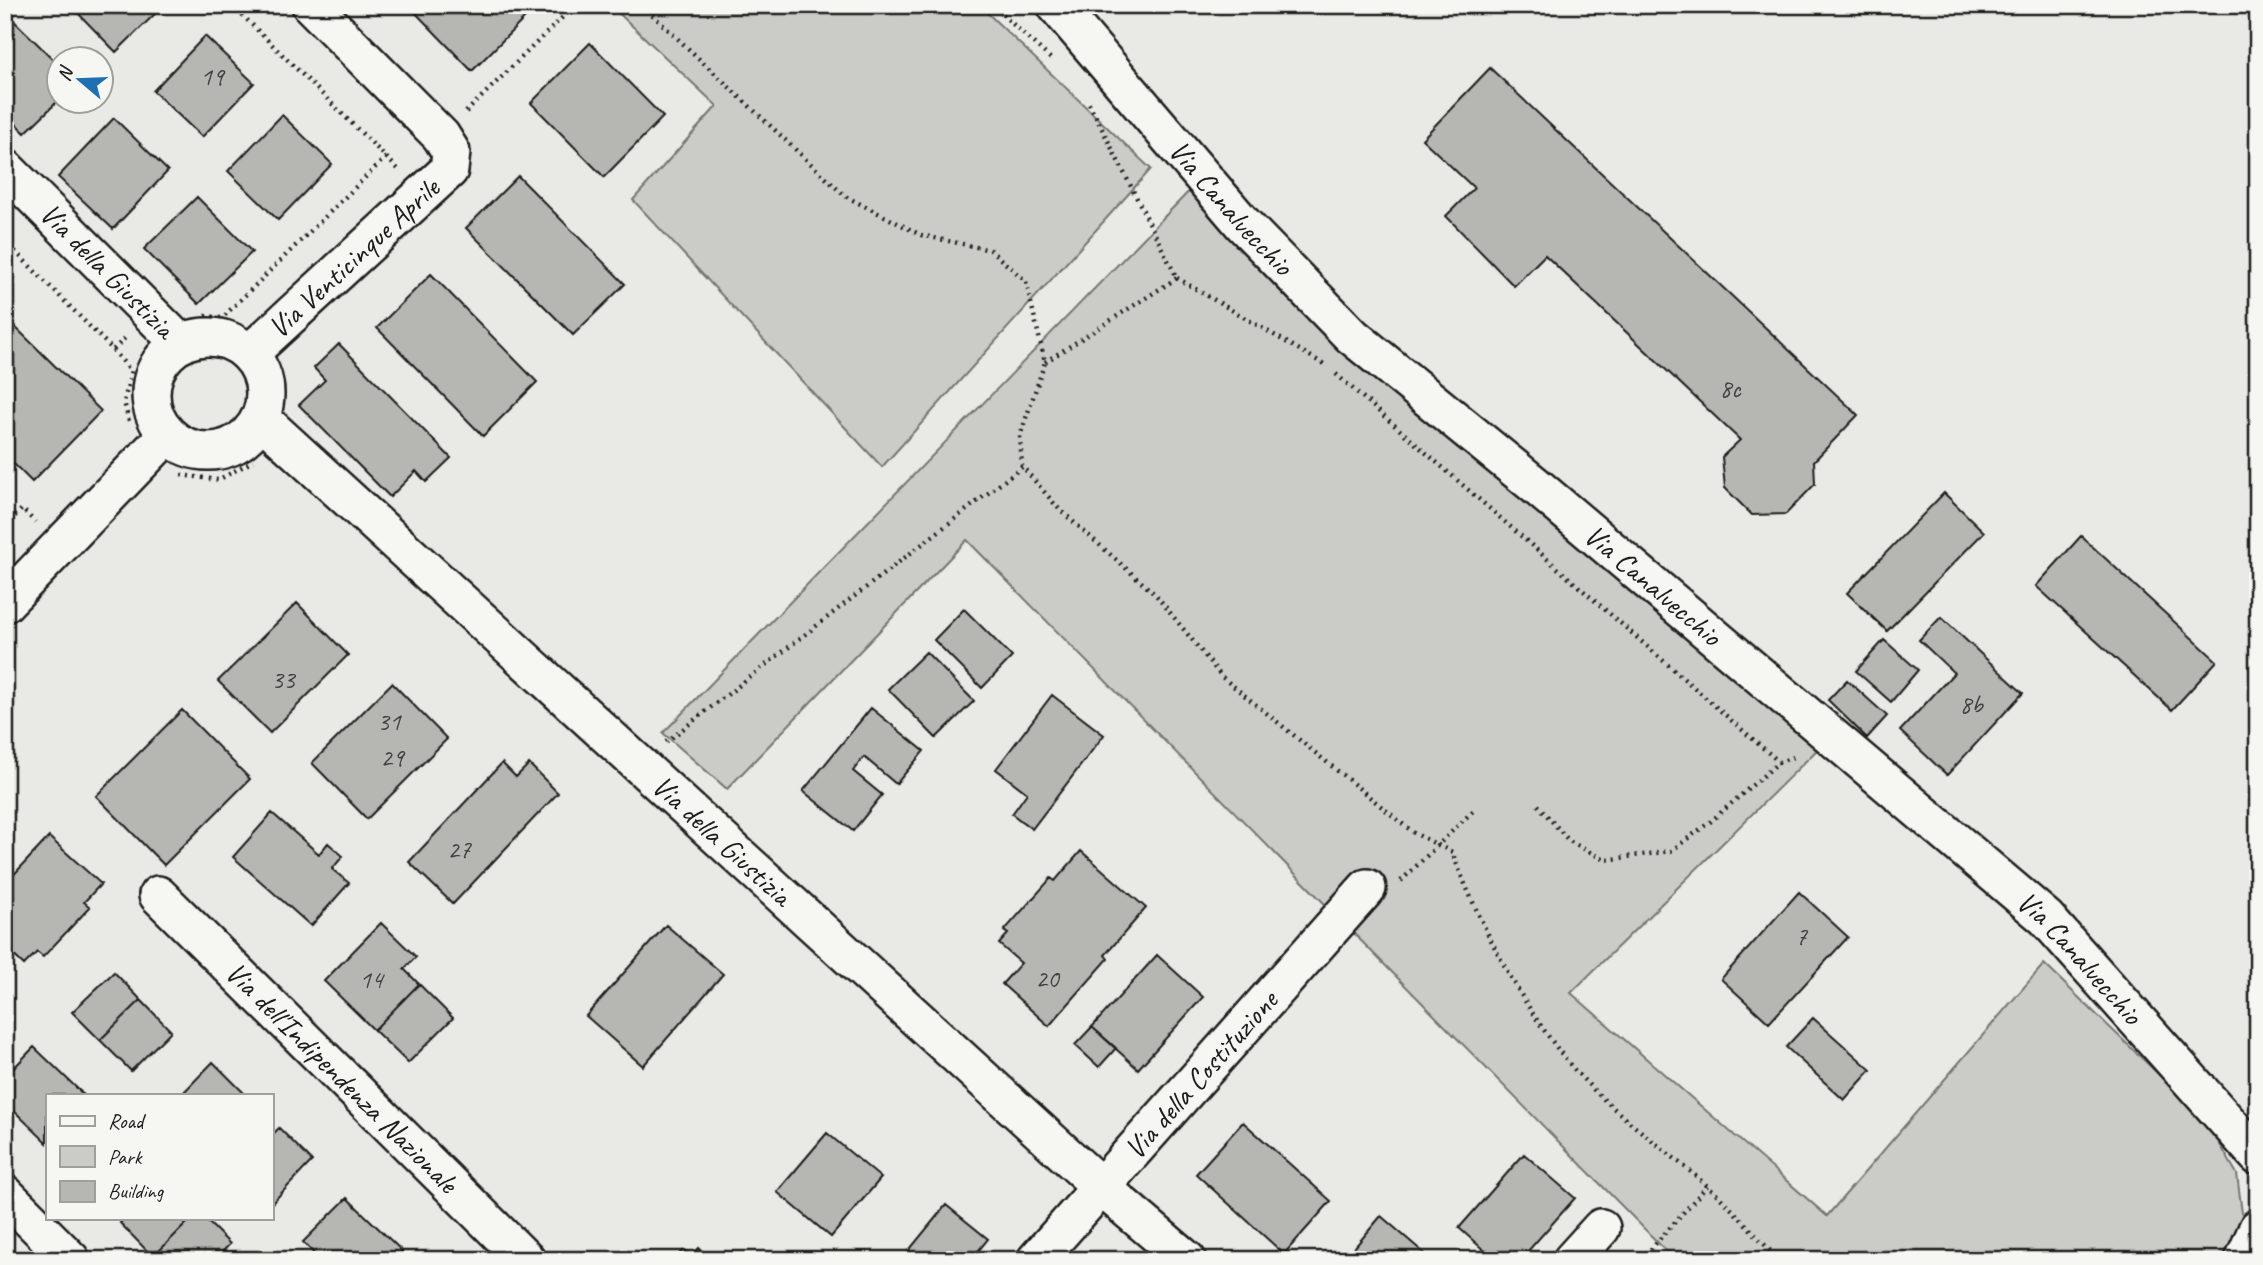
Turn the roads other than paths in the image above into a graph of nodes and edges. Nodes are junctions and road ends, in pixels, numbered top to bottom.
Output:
1 (311, 5) edge
2 (1056, 5) edge
3 (5, 168) edge
4 (187, 331) junction
5 (249, 354) junction
6 (260, 418) junction
7 (167, 435) junction
8 (5, 603) edge
9 (1367, 888) dead end
10 (158, 895) dead end
11 (2258, 1156) edge
12 (1100, 1186) junction
13 (5, 1194) edge
14 (1601, 1228) dead end
15 (2258, 1228) edge
16 (71, 1260) edge
17 (526, 1260) edge
18 (1036, 1260) edge
19 (1188, 1260) edge
20 (1572, 1260) edge
21 (2244, 1260) edge

1 - 5 street, Via Venticinque Aprile
2 - 11 street, Via Canalvecchio
3 - 4 street, Via della Giustizia
4 - 5 street, Via della Giustizia
4 - 7 street, Via della Giustizia
5 - 6 street
6 - 7 street
6 - 12 street, Via della Giustizia
7 - 8 street
9 - 12 street, Via della Costituzione
10 - 17 street, Via dell'Indipendenza Nazionale
12 - 18 street, Via della Costituzione
12 - 19 street, Via della Giustizia
13 - 16 street
14 - 20 street
15 - 21 street

